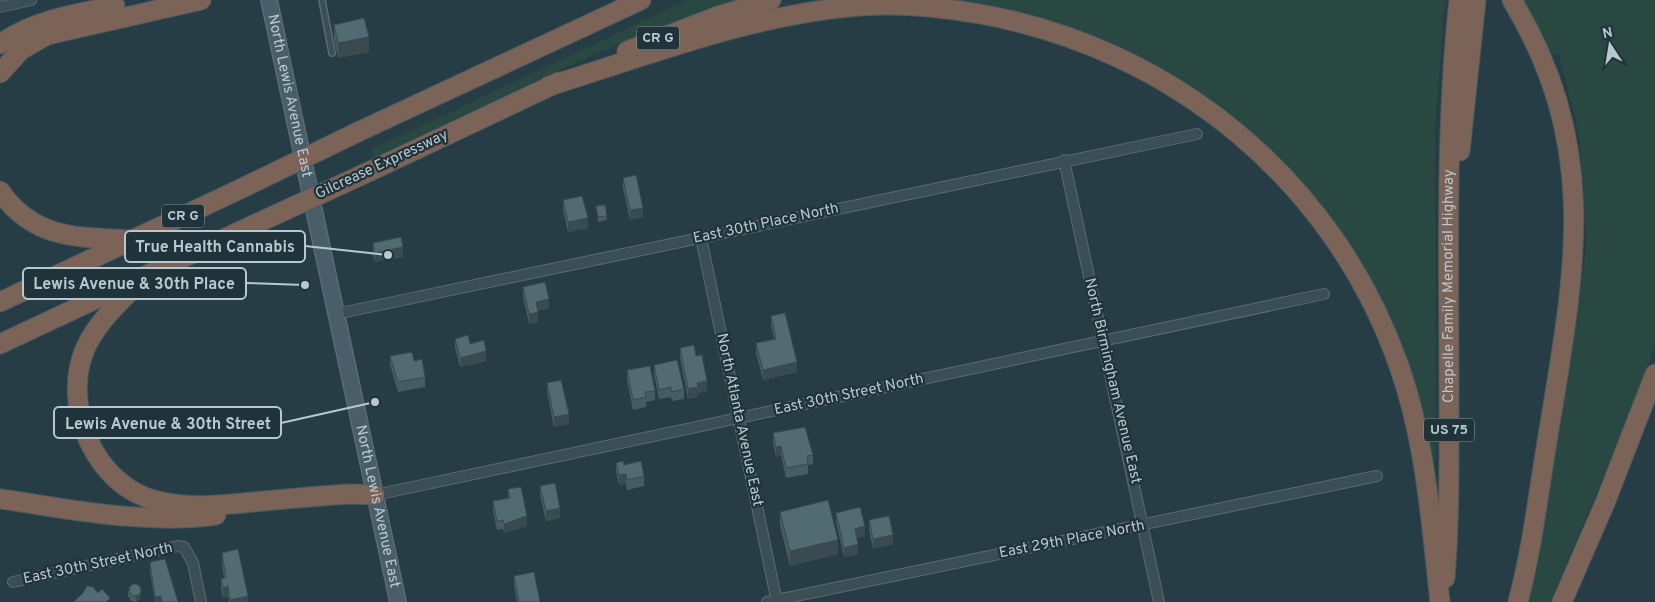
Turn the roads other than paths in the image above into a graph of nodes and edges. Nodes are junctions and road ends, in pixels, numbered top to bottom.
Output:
1 (31, 0) edge
2 (146, 0) edge
3 (201, 0) edge
4 (269, 0) edge
5 (322, 0) edge
6 (641, 0) edge
7 (770, 0) edge
8 (1459, 0) edge
9 (1476, 0) edge
10 (1512, 0) edge
11 (0, 6) edge
12 (0, 44) edge
13 (332, 53) dead end
14 (0, 73) edge
15 (549, 86) junction
16 (1197, 134) dead end
17 (1064, 160) junction
18 (0, 191) edge
19 (701, 238) junction
20 (133, 240) junction
21 (1449, 257) junction
22 (145, 276) junction
23 (1324, 294) dead end
24 (0, 302) edge
25 (336, 314) junction
26 (1103, 343) junction
27 (0, 344) edge
28 (1655, 374) edge
29 (1655, 383) edge
30 (739, 418) junction
31 (1625, 453) junction
32 (1377, 476) dead end
33 (375, 495) junction
34 (0, 498) edge
35 (1144, 525) junction
36 (13, 582) dead end
37 (774, 601) edge
38 (201, 602) edge
39 (398, 602) edge
40 (1159, 602) edge
41 (1441, 602) edge
42 (1518, 602) edge
43 (1562, 602) edge

1 - 11 street
2 - 12 highway
3 - 14 highway
4 - 25 main road, North Lewis Avenue East
5 - 13 lane
6 - 20 highway, CR G, bridge
7 - 15 highway, Gilcrease Expressway / CR G
8 - 21 highway, Chapelle Family Memorial Highway / US 75
9 - 21 highway
10 - 42 highway
15 - 22 highway, Gilcrease Expressway / CR G, bridge
15 - 41 highway
16 - 17 street, East 30th Place North
17 - 19 street, East 30th Place North
17 - 26 street, North Birmingham Avenue East
18 - 20 highway
19 - 25 street, East 30th Place North
19 - 30 street, North Atlanta Avenue East
20 - 24 highway, CR G
21 - 41 highway, Chapelle Family Memorial Highway / US 75
22 - 27 highway, Gilcrease Expressway / CR G
22 - 33 highway
23 - 26 street, East 30th Street North
25 - 33 main road, North Lewis Avenue East
26 - 30 street, East 30th Street North
26 - 35 street, North Birmingham Avenue East
28 - 31 highway
29 - 31 highway
30 - 33 street, East 30th Street North
30 - 37 street, North Atlanta Avenue East
31 - 43 highway
32 - 35 street, East 29th Place North
33 - 34 highway
33 - 39 main road, North Lewis Avenue East
35 - 37 street, East 29th Place North
35 - 40 street, North Birmingham Avenue East
36 - 38 street, East 30th Street North

